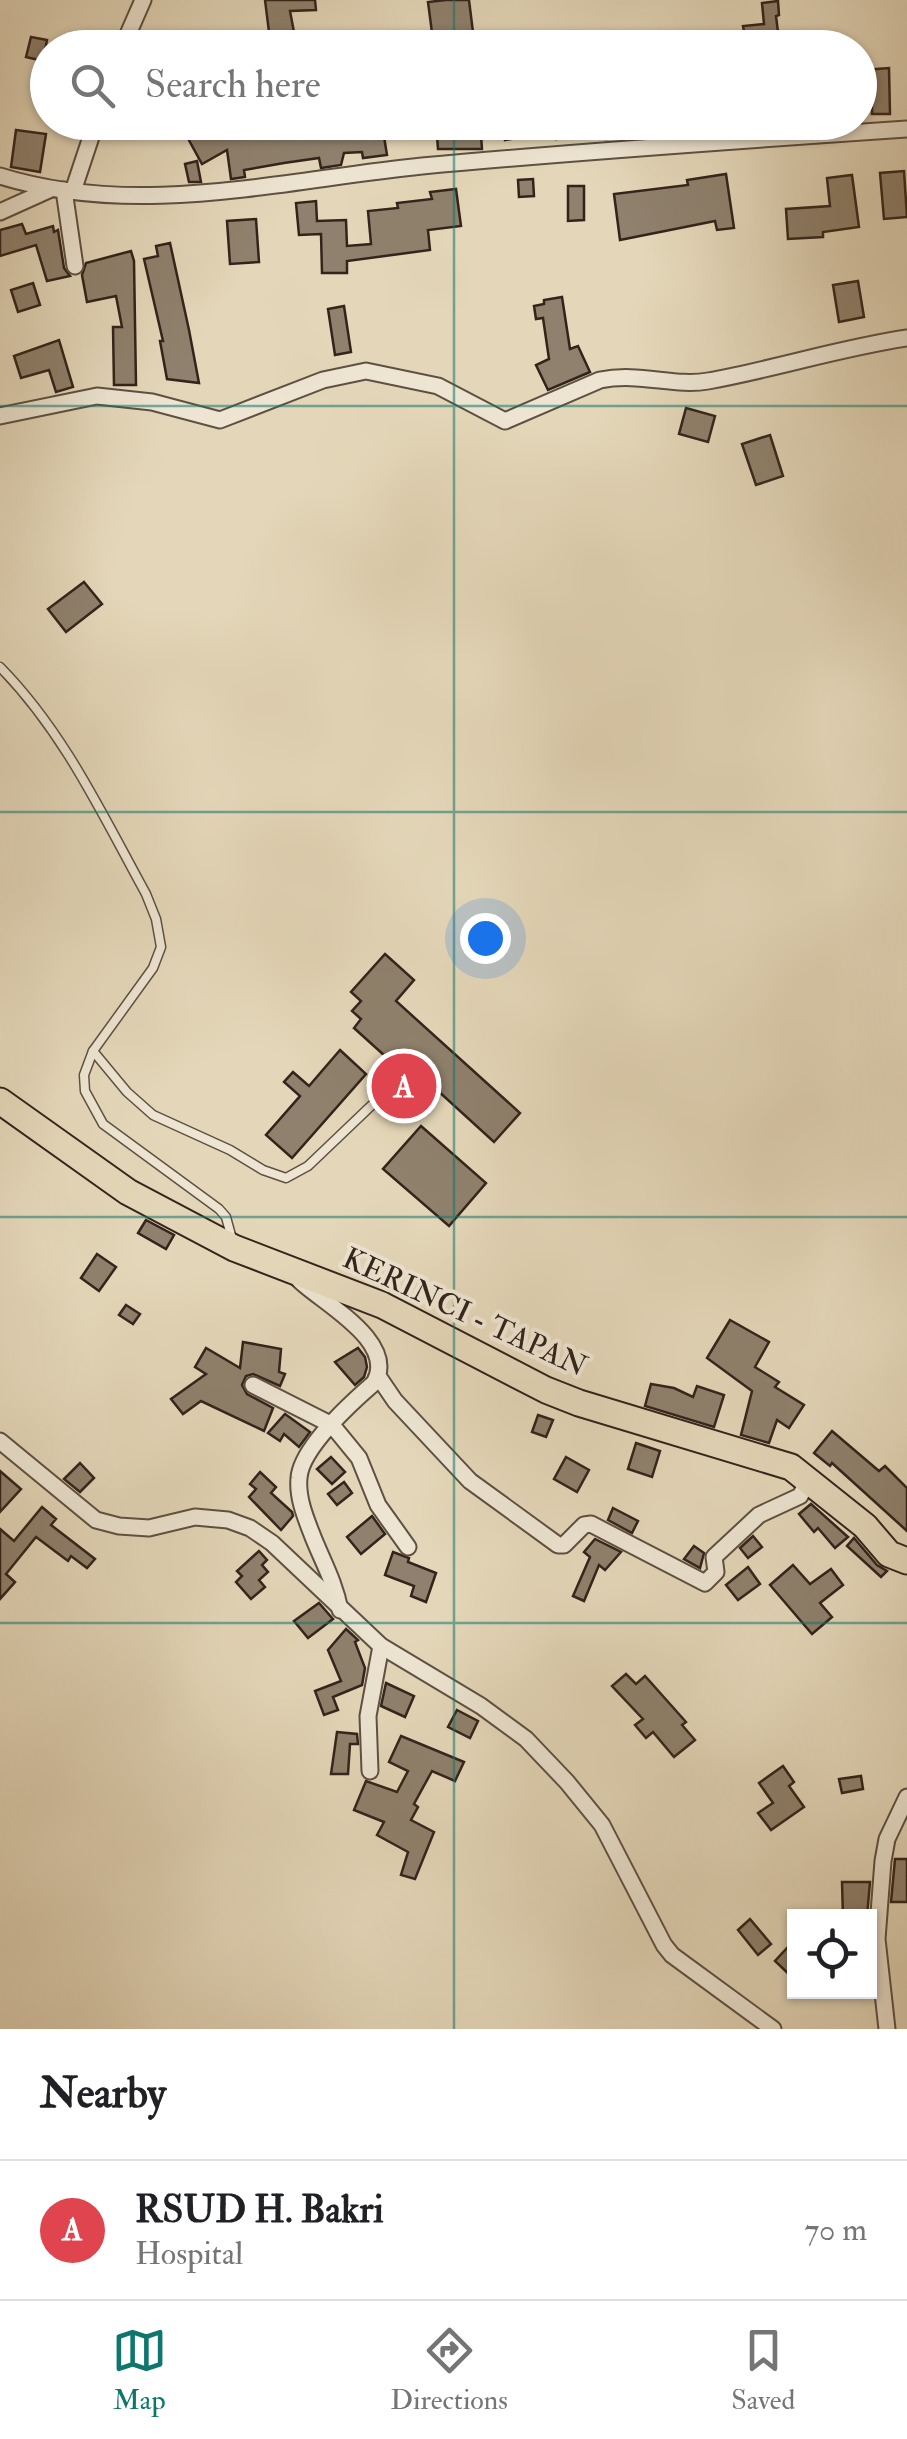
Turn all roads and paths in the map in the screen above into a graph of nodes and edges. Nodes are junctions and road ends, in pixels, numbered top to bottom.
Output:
1 (143, 0) edge
2 (130, 30) edge
3 (907, 129) edge
4 (877, 131) edge
5 (87, 140) edge
6 (763, 140) edge
7 (0, 176) edge
8 (62, 190) junction
9 (0, 212) edge
10 (75, 266) dead end
11 (907, 338) edge
12 (0, 416) edge
13 (0, 666) edge
14 (93, 1051) junction
15 (396, 1082) dead end
16 (0, 1101) edge
17 (234, 1248) junction
18 (284, 1266) junction
19 (378, 1376) junction
20 (253, 1384) dead end
21 (335, 1422) junction
22 (0, 1441) edge
23 (809, 1479) junction
24 (408, 1546) dead end
25 (907, 1561) edge
26 (340, 1610) junction
27 (381, 1646) junction
28 (370, 1771) dead end
29 (907, 1798) edge
30 (773, 2029) edge
31 (888, 2029) edge

1 - 2 street
3 - 4 street
5 - 8 street
6 - 8 street
7 - 8 street
8 - 9 street
8 - 10 street
11 - 12 street
13 - 14 lane
14 - 15 lane
14 - 17 lane
16 - 17 highway, KERINCI - TAPAN
17 - 18 highway, KERINCI - TAPAN
18 - 19 street
18 - 23 highway, KERINCI - TAPAN
19 - 21 street
19 - 23 street
20 - 21 street
21 - 24 street
21 - 26 street
22 - 26 street
23 - 25 highway, KERINCI - TAPAN
26 - 27 street
27 - 28 street
27 - 30 street
29 - 31 street

